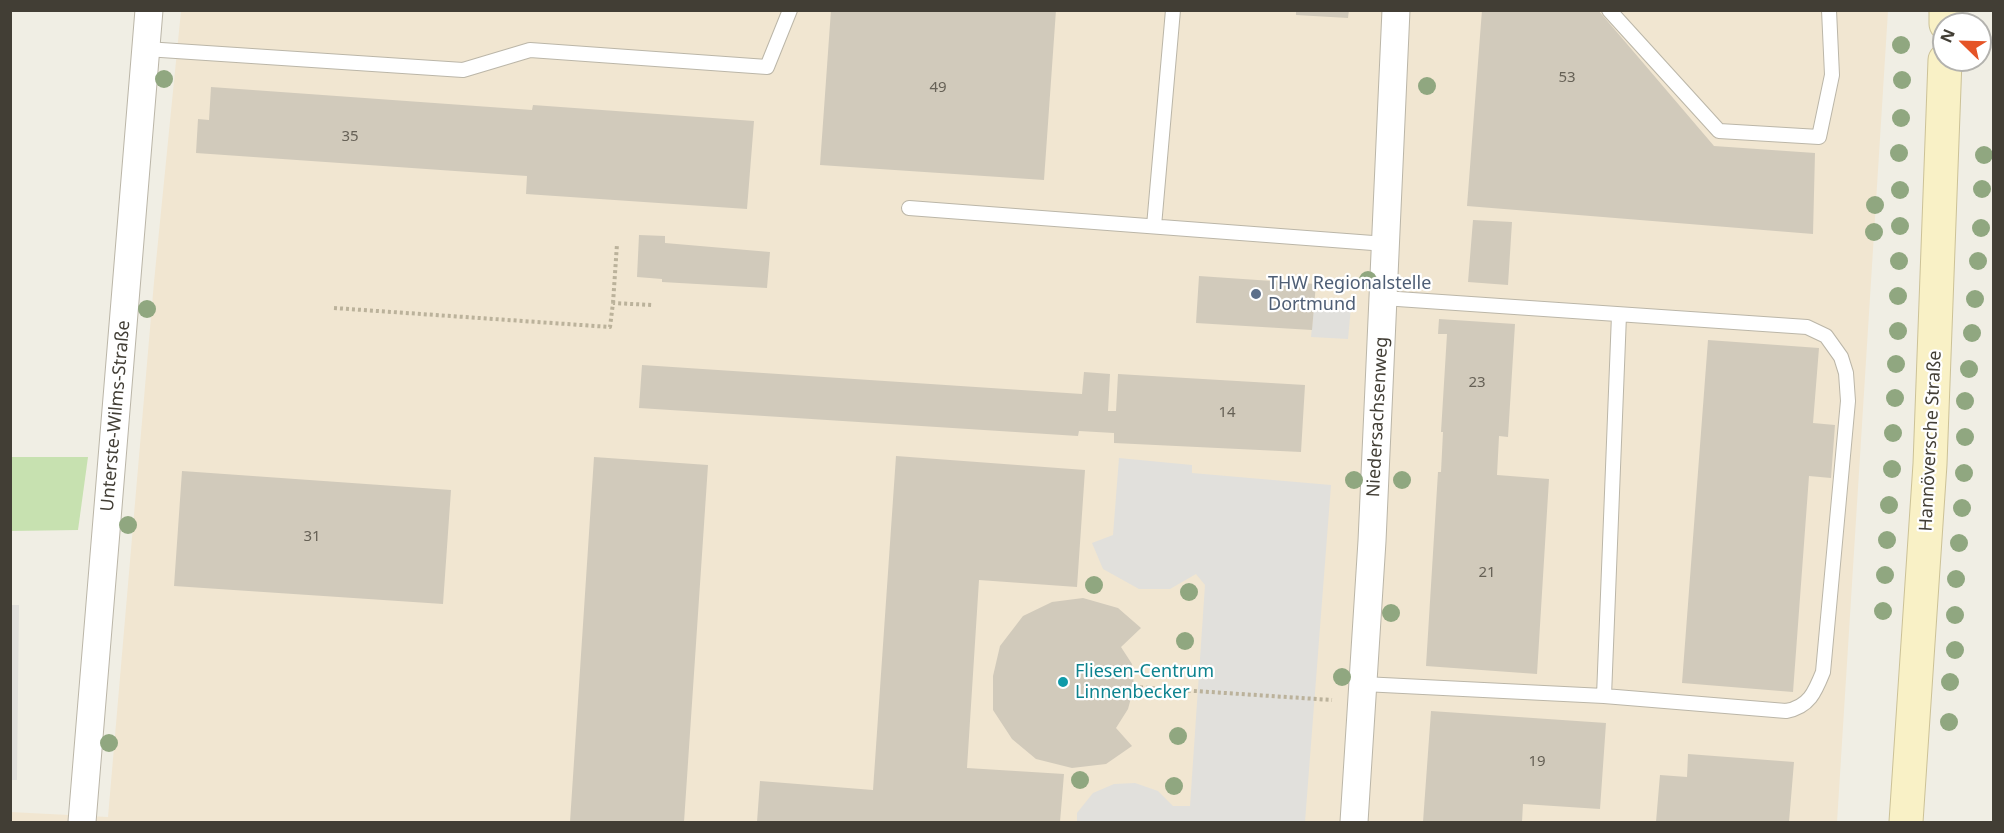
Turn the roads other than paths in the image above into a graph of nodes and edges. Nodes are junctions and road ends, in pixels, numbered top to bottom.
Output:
1 (149, 10) edge
2 (790, 10) edge
3 (1173, 10) edge
4 (1396, 10) edge
5 (1609, 10) edge
6 (1829, 10) edge
7 (146, 49) junction
8 (1945, 72) edge
9 (909, 208) dead end
10 (1154, 226) junction
11 (1386, 244) junction
12 (1383, 298) junction
13 (1619, 315) junction
14 (1363, 684) junction
15 (1604, 696) junction
16 (82, 822) edge
17 (1354, 822) edge
18 (1906, 822) edge

1 - 7 street, Unterste-Wilms-Straße
2 - 7 lane
3 - 10 lane
4 - 11 street, Niedersachsenweg
5 - 6 lane
7 - 16 street, Unterste-Wilms-Straße
8 - 18 main road, Hannöversche Straße
9 - 10 lane
10 - 11 lane
11 - 12 street, Niedersachsenweg
12 - 13 lane
12 - 14 street, Niedersachsenweg
13 - 15 lane
13 - 15 lane
14 - 15 lane
14 - 17 street, Niedersachsenweg

